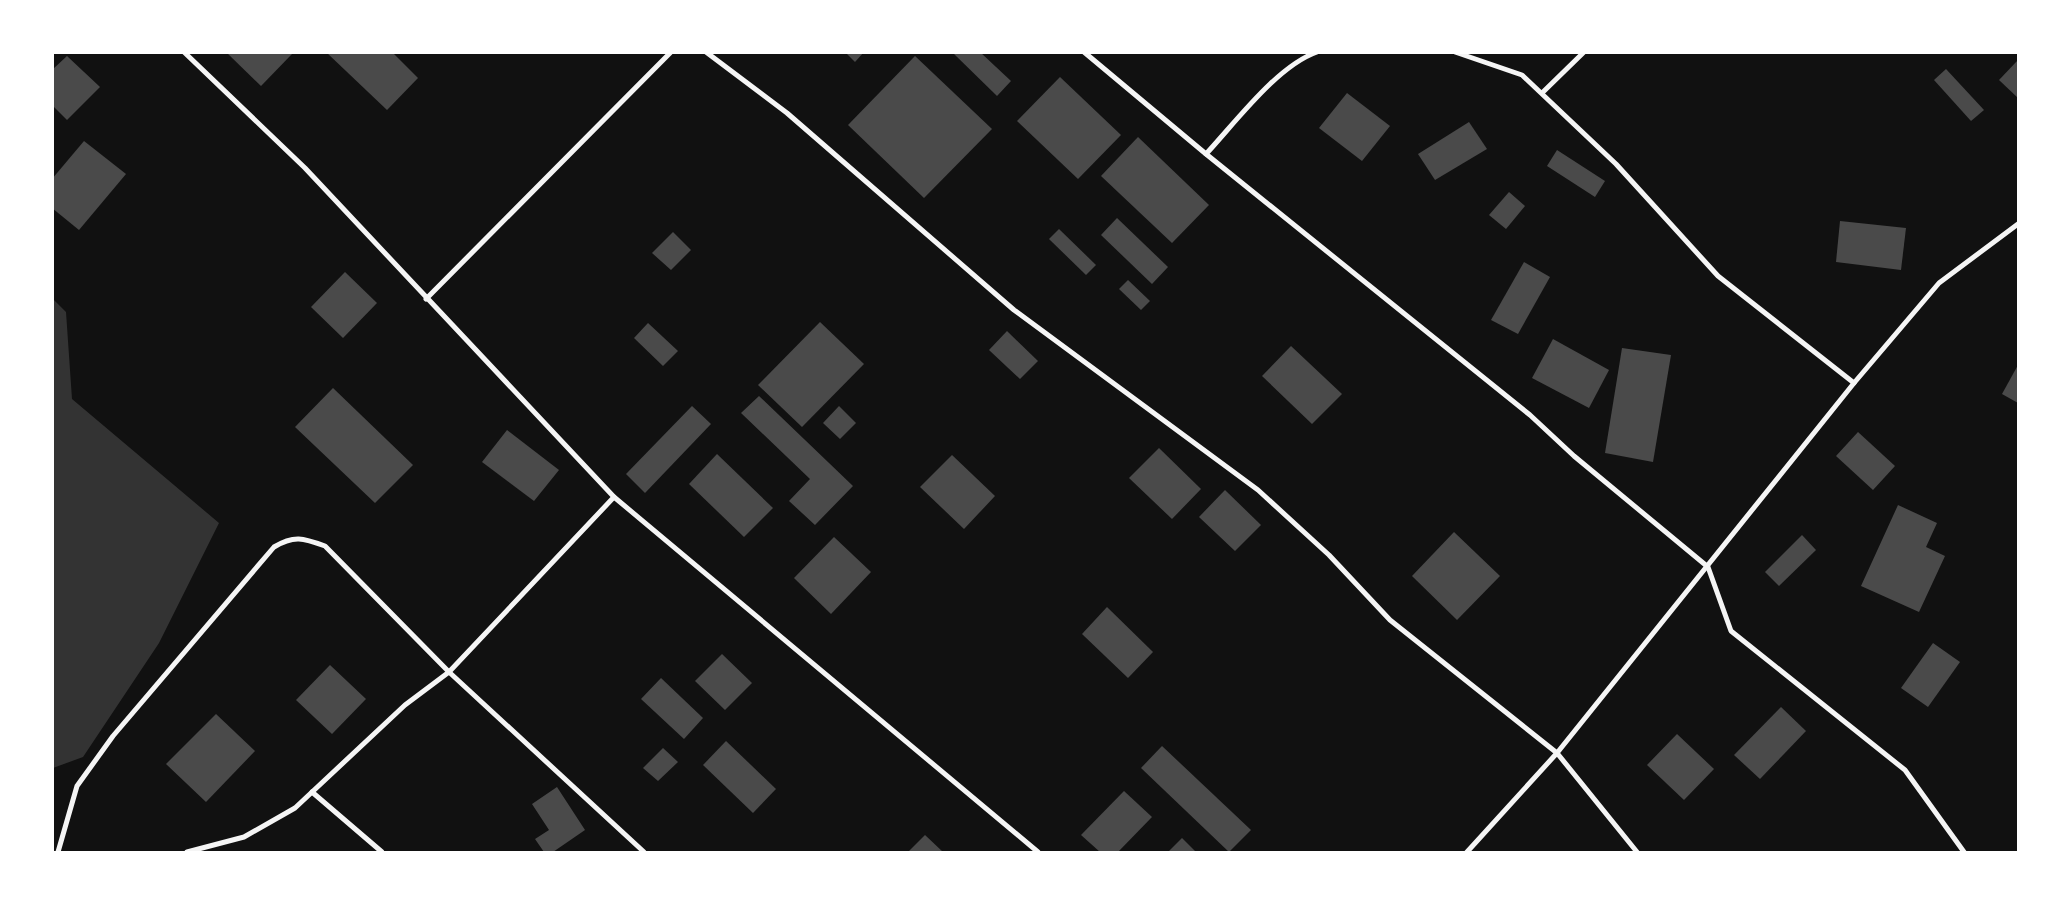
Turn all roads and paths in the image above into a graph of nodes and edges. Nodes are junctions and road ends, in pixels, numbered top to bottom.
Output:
1 (184, 52) edge
2 (671, 52) edge
3 (706, 52) edge
4 (1084, 52) edge
5 (1317, 52) edge
6 (1455, 52) edge
7 (1584, 52) edge
8 (1542, 93) junction
9 (1206, 154) junction
10 (2018, 224) edge
11 (426, 299) junction
12 (1854, 383) junction
13 (614, 497) junction
14 (1708, 567) junction
15 (449, 672) junction
16 (1557, 753) junction
17 (312, 792) junction
18 (58, 852) edge
19 (187, 852) edge
20 (382, 852) edge
21 (644, 852) edge
22 (1038, 852) edge
23 (1467, 852) edge
24 (1637, 852) edge
25 (1964, 852) edge

1 - 11 street
2 - 11 street
3 - 16 street
4 - 9 street
5 - 9 street
6 - 8 street
7 - 8 street
8 - 12 street
9 - 14 street
10 - 12 street
11 - 13 street
12 - 14 street
13 - 15 street
13 - 22 street
14 - 16 street
14 - 25 street
15 - 17 street
15 - 18 street
15 - 21 street
16 - 23 street
16 - 24 street
17 - 19 street
17 - 20 street

